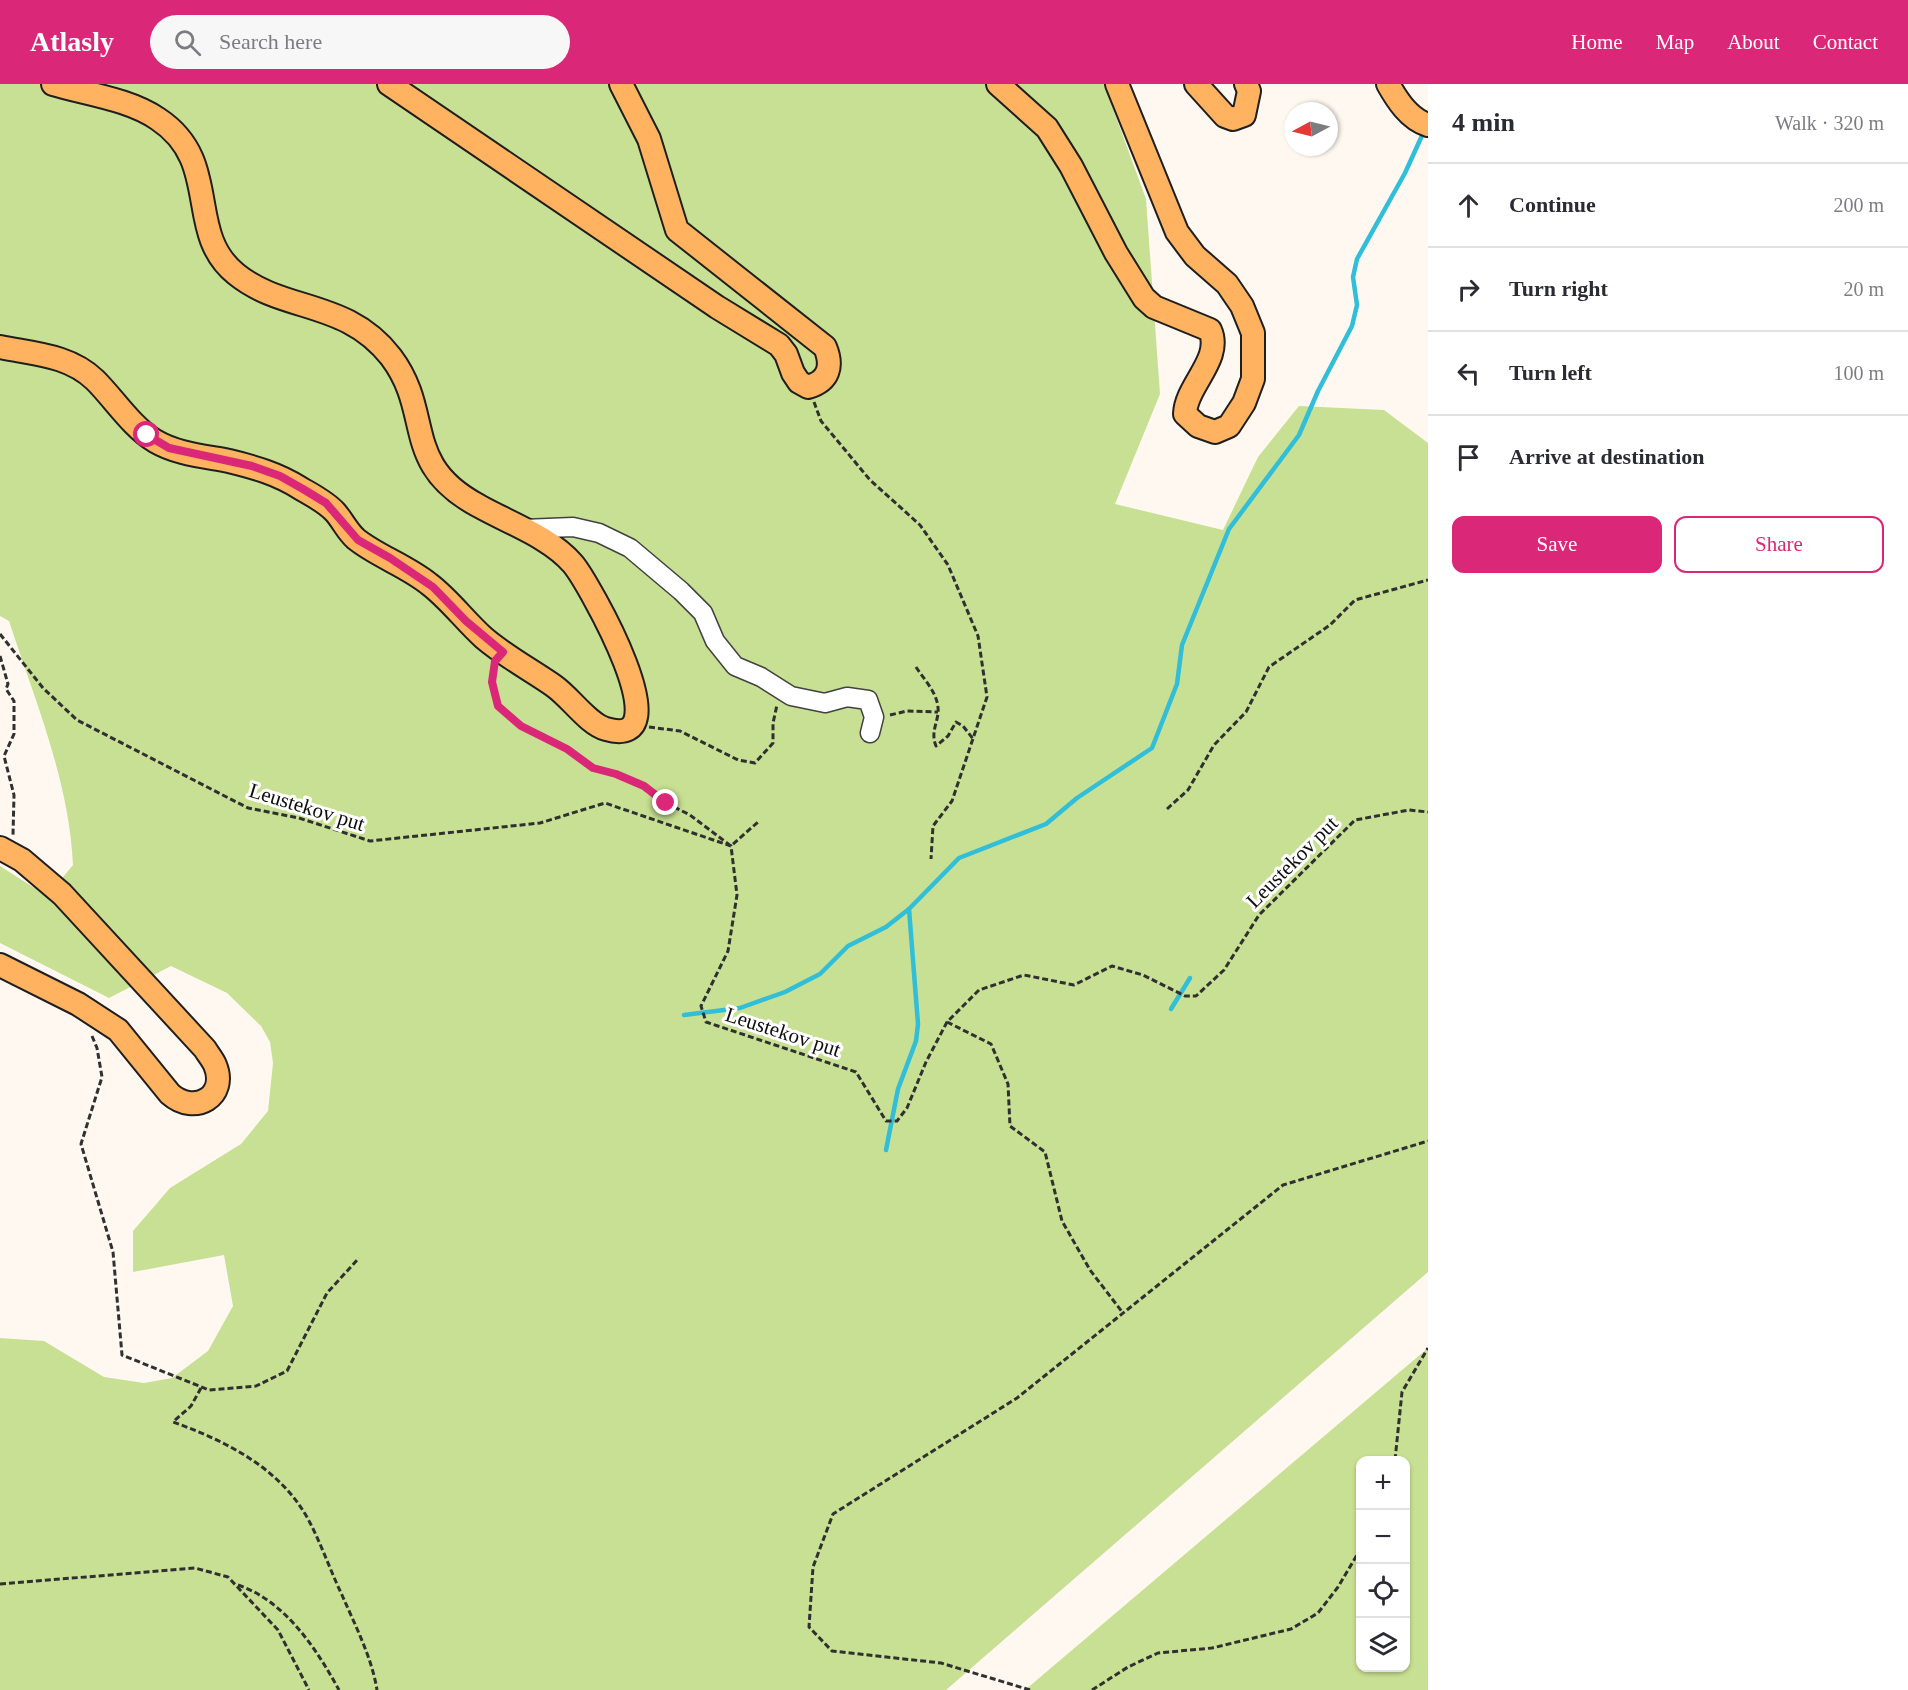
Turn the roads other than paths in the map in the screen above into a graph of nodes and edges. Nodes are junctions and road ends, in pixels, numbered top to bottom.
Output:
1 (53, 84) edge
2 (388, 84) edge
3 (621, 84) edge
4 (998, 84) edge
5 (1117, 84) edge
6 (1196, 84) edge
7 (1246, 84) edge
8 (1388, 84) edge
9 (1426, 124) edge
10 (0, 347) edge
11 (521, 529) junction
12 (872, 725) road end
13 (3, 849) edge
14 (0, 965) edge

1 - 11 main road
2 - 3 main road
4 - 5 main road
6 - 7 main road
8 - 9 main road
10 - 11 main road
11 - 12 lane
13 - 14 main road

